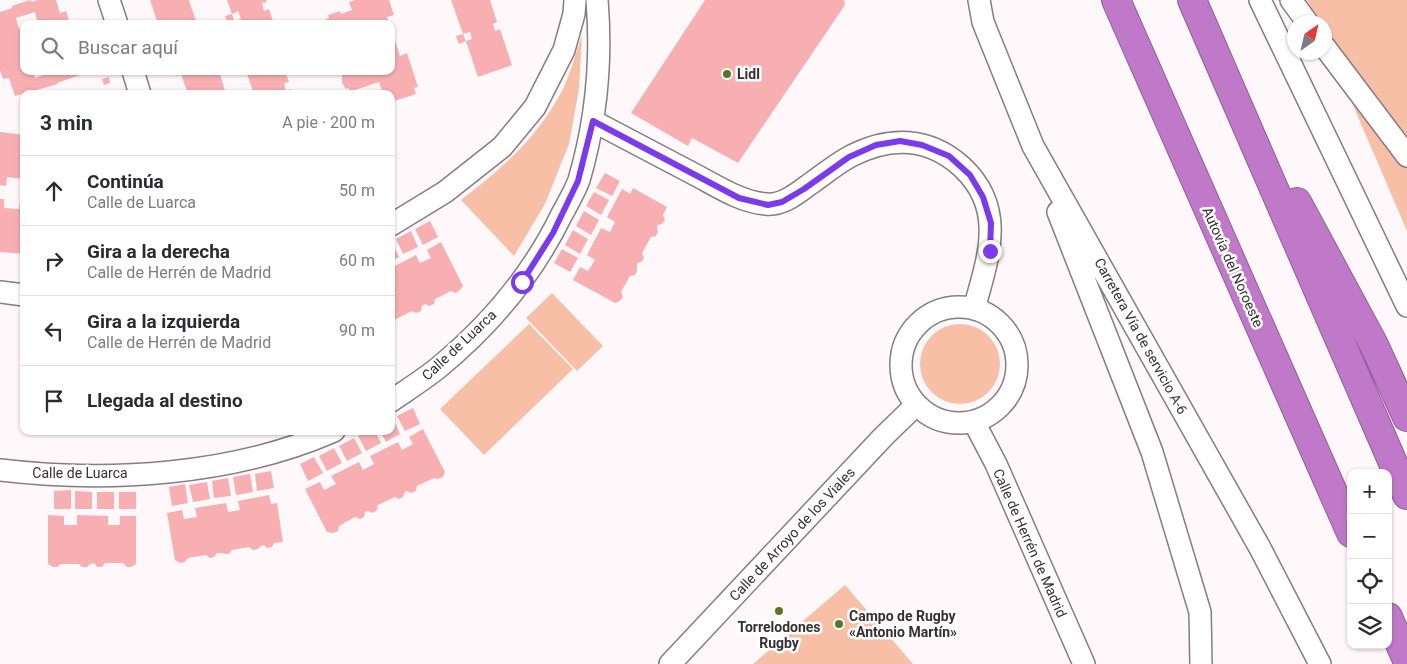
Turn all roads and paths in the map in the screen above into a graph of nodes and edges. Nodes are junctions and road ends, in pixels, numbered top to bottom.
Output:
1 (109, 0) edge
2 (575, 0) edge
3 (597, 0) edge
4 (979, 0) edge
5 (1116, 0) edge
6 (1192, 0) edge
7 (1260, 0) edge
8 (1291, 0) edge
9 (1300, 0) edge
10 (1302, 15) edge
11 (1308, 15) edge
12 (116, 20) edge
13 (1208, 39) junction
14 (1332, 57) edge
15 (134, 75) edge
16 (139, 90) edge
17 (593, 121) junction
18 (1033, 146) junction
19 (1407, 156) edge
20 (395, 223) edge
21 (0, 292) edge
22 (20, 294) edge
23 (1407, 306) edge
24 (974, 309) junction
25 (395, 398) edge
26 (916, 404) junction
27 (1407, 417) edge
28 (974, 422) junction
29 (323, 435) edge
30 (0, 470) edge
31 (1407, 495) edge
32 (1347, 524) edge
33 (1392, 627) edge
34 (1407, 660) edge
35 (670, 664) edge
36 (1084, 664) edge
37 (1201, 664) edge
38 (1320, 664) edge

1 - 12 street
2 - 20 street
3 - 17 street, Calle de Luarca
4 - 18 street, Carretera Vía de servicio A-6
5 - 32 highway, Autovía del Noroeste
6 - 13 highway
7 - 23 street
8 - 10 street
9 - 11 street
13 - 27 highway
13 - 31 highway
14 - 19 street
15 - 16 street
17 - 24 street
17 - 25 street, Calle de Luarca
18 - 37 street
18 - 38 street, Carretera Vía de servicio A-6
21 - 22 street
24 - 26 street
24 - 28 street
26 - 28 street
26 - 35 street, Calle de Arroyo de los Viales
28 - 36 street, Calle de Herrén de Madrid
29 - 30 street, Calle de Luarca
33 - 34 highway

